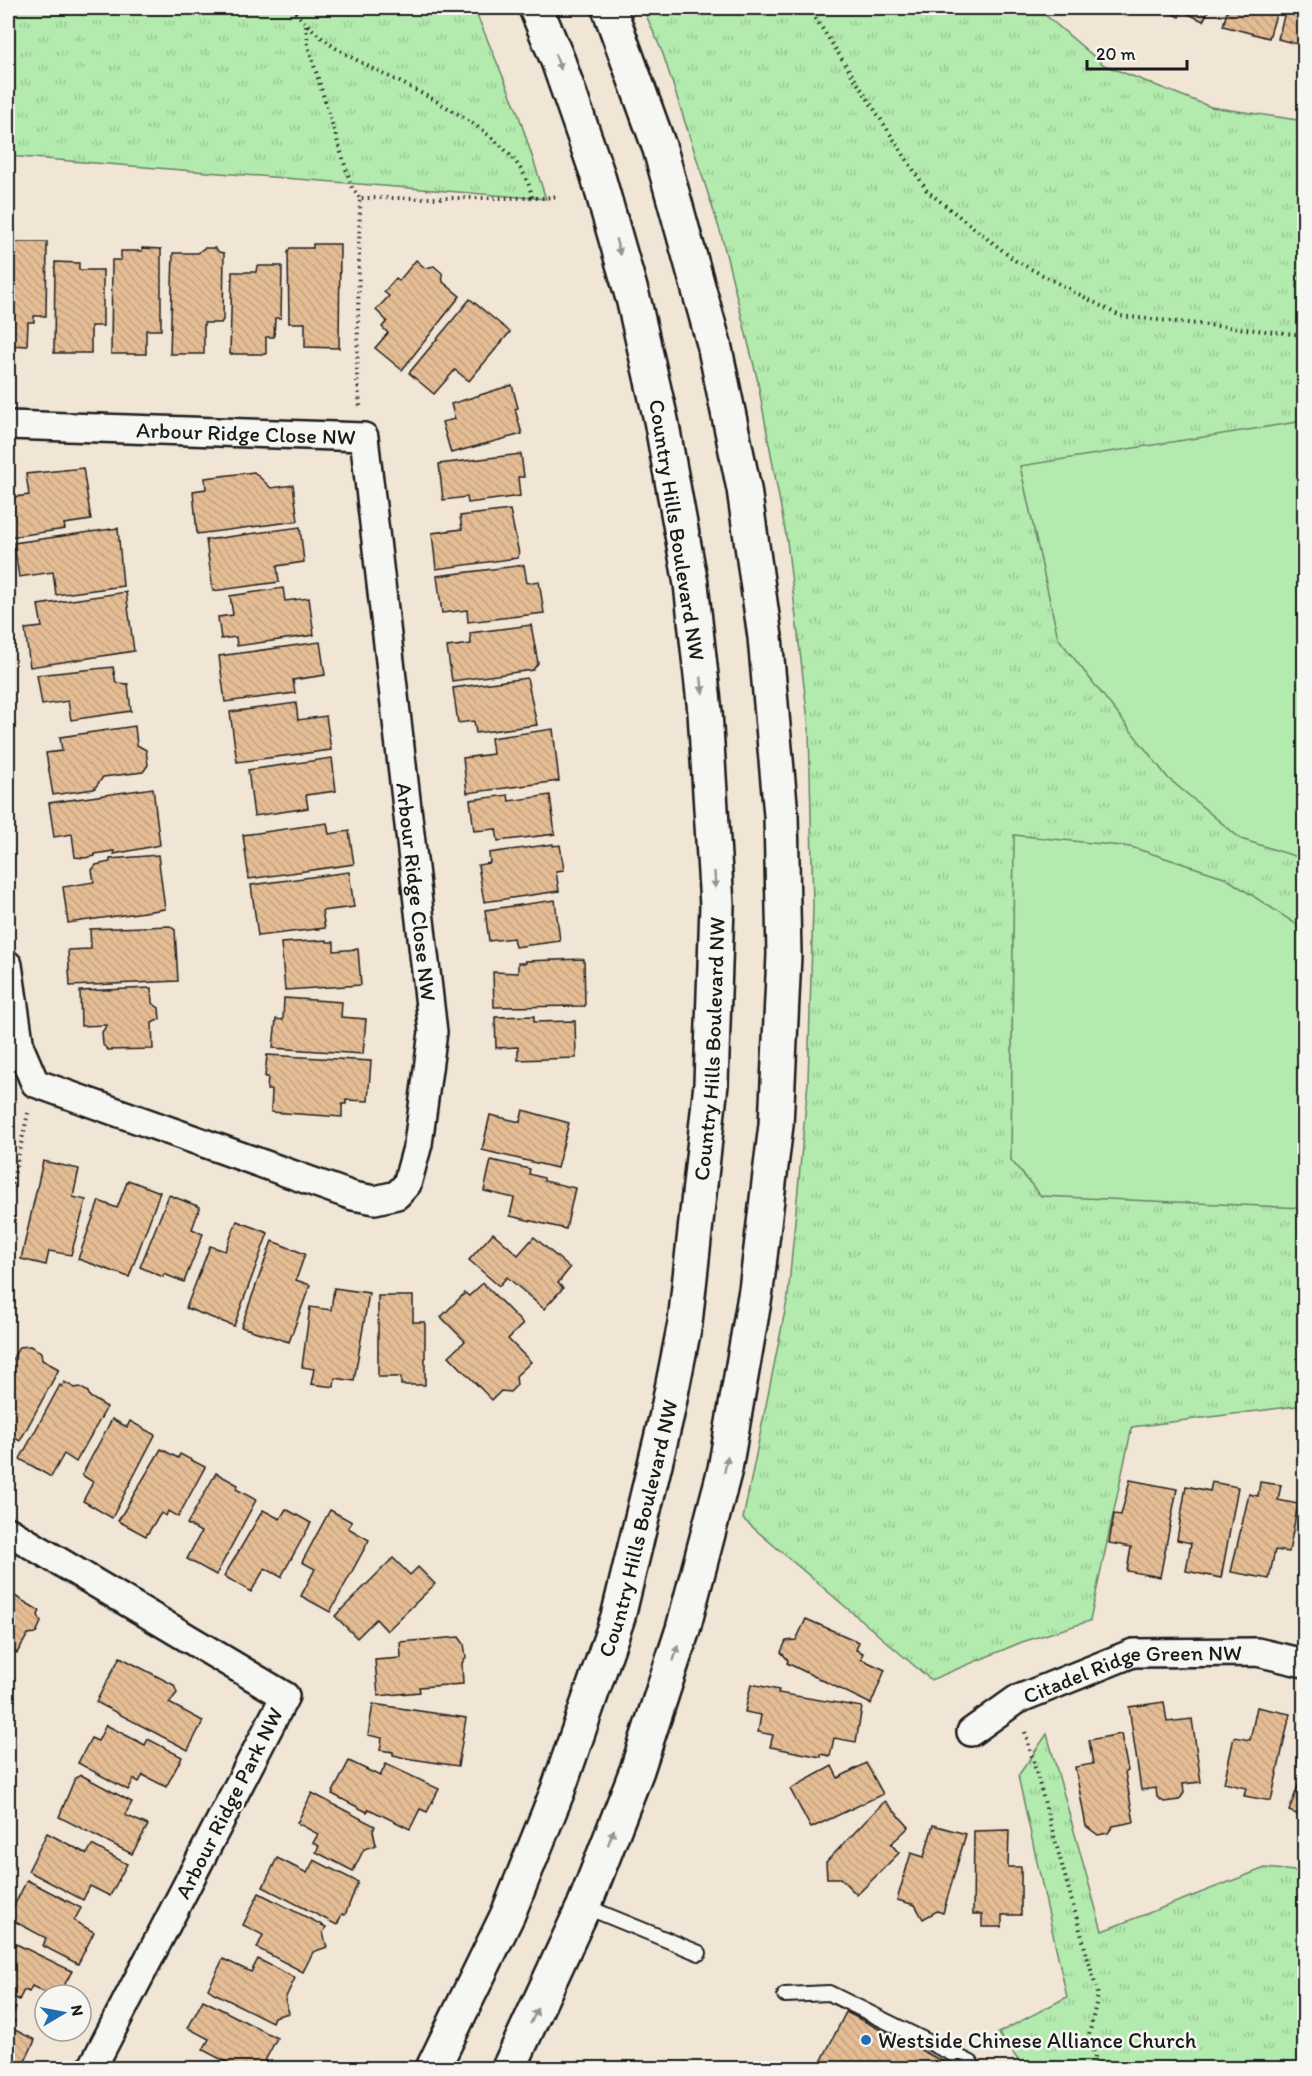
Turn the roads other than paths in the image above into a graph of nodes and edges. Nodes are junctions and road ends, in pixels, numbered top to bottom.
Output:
1 (536, 8) edge
2 (609, 8) edge
3 (8, 425) edge
4 (8, 965) edge
5 (8, 1532) edge
6 (1305, 1663) edge
7 (971, 1732) dead end
8 (584, 1906) junction
9 (699, 1953) dead end
10 (785, 1995) dead end
11 (971, 2063) dead end
12 (92, 2068) edge
13 (433, 2068) edge
14 (508, 2068) edge

1 -> 13 main road, Country Hills Boulevard NW
8 -> 2 main road
3 - 4 street, Arbour Ridge Close NW
5 - 12 street, Arbour Ridge Park NW
6 - 7 street, Citadel Ridge Green NW
8 - 9 lane
14 -> 8 main road
10 - 11 lane

